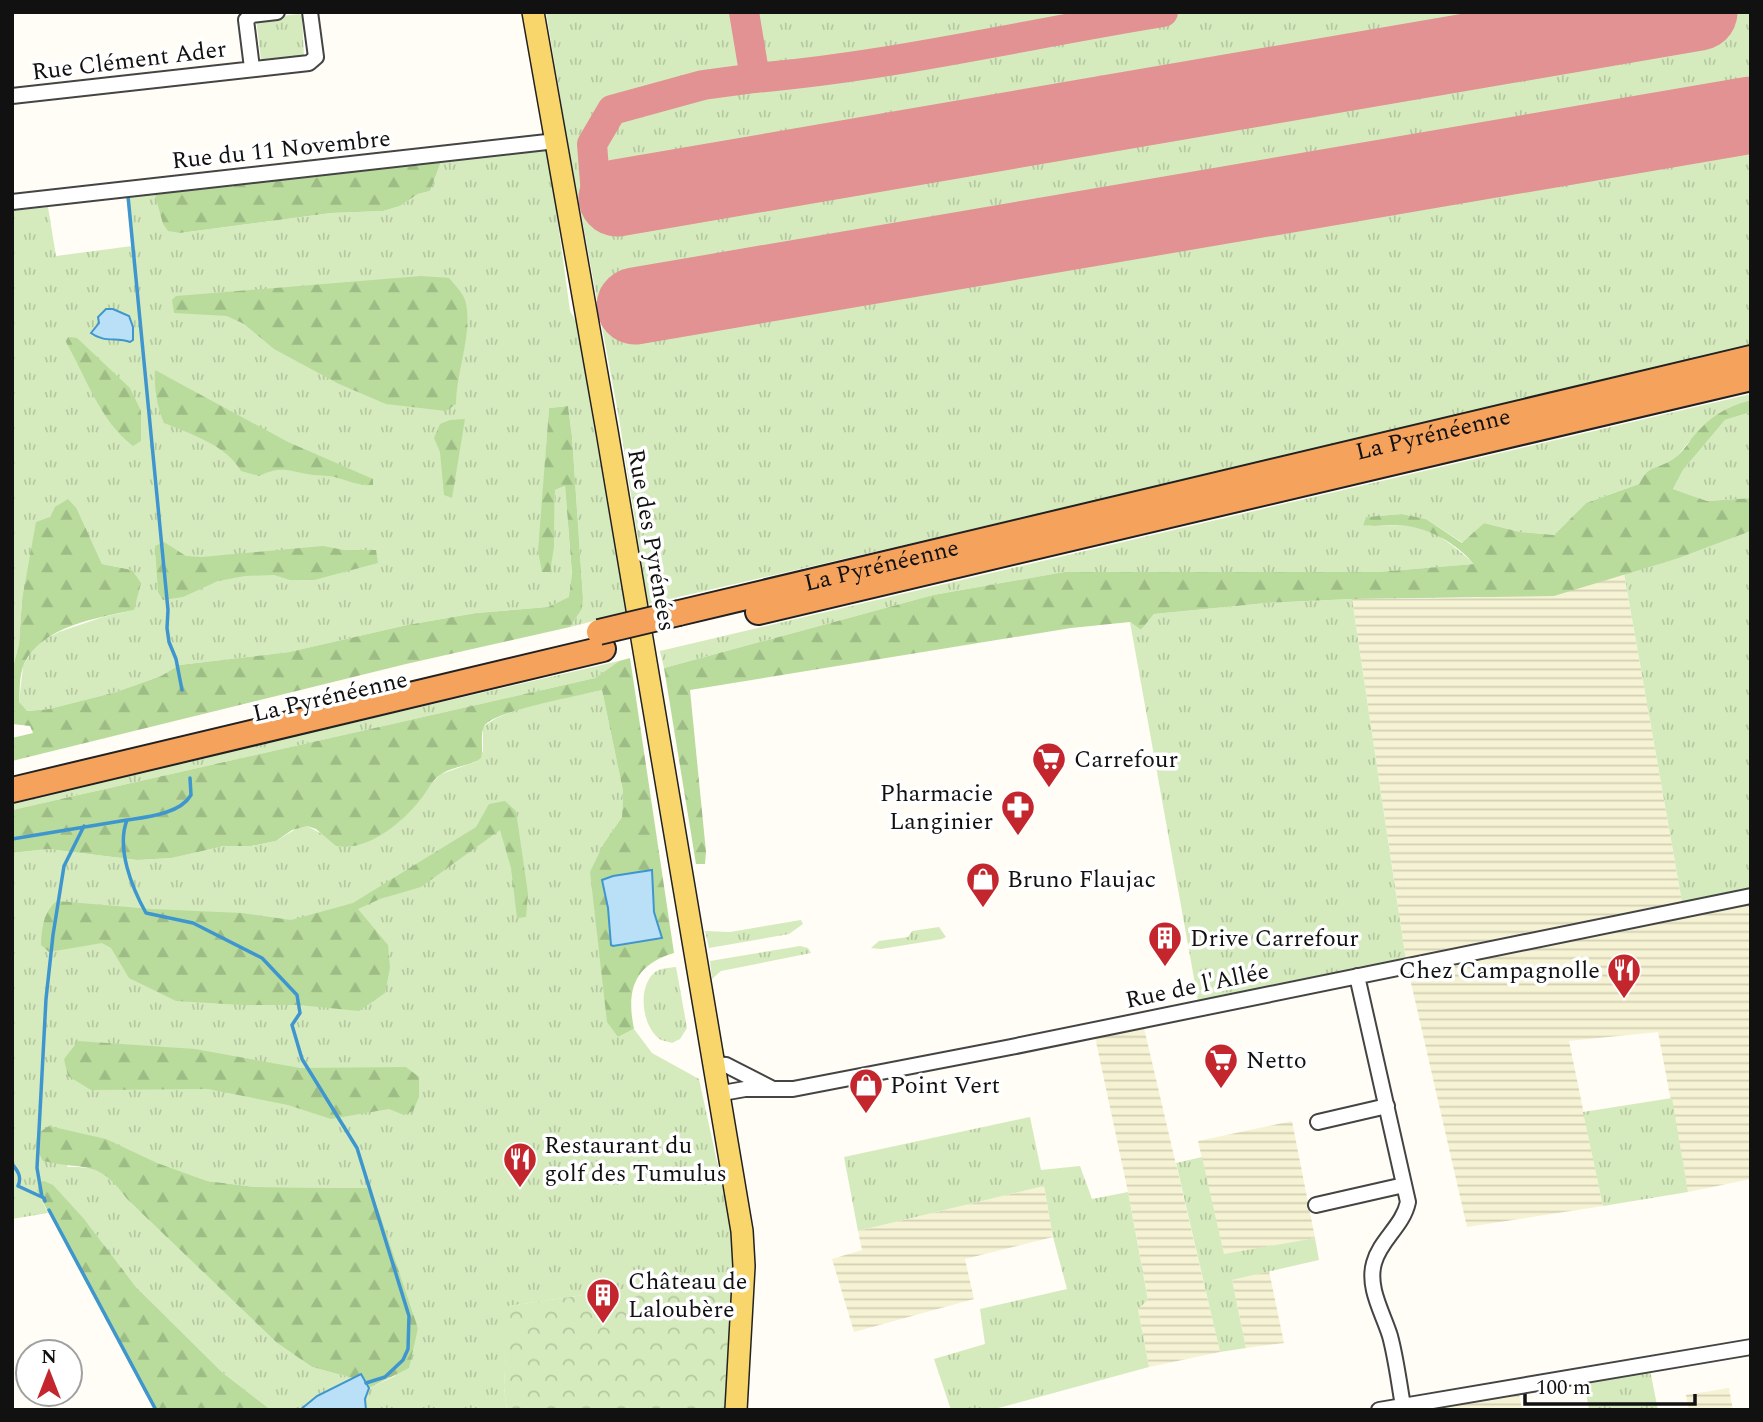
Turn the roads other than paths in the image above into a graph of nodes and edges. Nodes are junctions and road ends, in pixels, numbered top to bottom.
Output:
1 (277, 12) edge
2 (310, 12) edge
3 (533, 12) edge
4 (252, 68) junction
5 (12, 96) edge
6 (555, 141) junction
7 (12, 202) edge
8 (1751, 358) edge
9 (1751, 378) edge
10 (681, 622) junction
11 (601, 640) junction
12 (12, 772) edge
13 (12, 790) edge
14 (1751, 896) edge
15 (1357, 976) junction
16 (715, 1070) junction
17 (746, 1089) junction
18 (775, 1090) junction
19 (719, 1098) junction
20 (1387, 1106) junction
21 (1318, 1122) dead end
22 (1405, 1185) junction
23 (1316, 1205) dead end
24 (1751, 1347) edge
25 (1403, 1406) junction
26 (736, 1410) edge
27 (1379, 1410) edge

1 - 4 street, Rue Clément Ader
2 - 4 street, Rue Clément Ader
3 - 6 main road, Rue des Pyrénées
4 - 5 street, Rue Clément Ader
6 - 7 street, Rue du 11 Novembre
6 - 16 main road, Rue des Pyrénées
8 - 10 highway, La Pyrénéenne
9 - 10 highway, La Pyrénéenne
10 - 11 highway, La Pyrénéenne, bridge
11 - 12 highway, La Pyrénéenne
11 - 13 highway, La Pyrénéenne
14 - 15 street, Rue de l'Allée
15 - 18 street, Rue de l'Allée
15 - 20 street
16 - 17 street, Rue de l'Allée
16 - 18 street
16 - 19 main road, Rue des Pyrénées
17 - 18 street, Rue de l'Allée
17 - 19 street, Rue de l'Allée
19 - 26 main road, Rue des Pyrénées
20 - 21 street
20 - 22 street
22 - 23 street
22 - 25 street
24 - 25 street
25 - 27 street

